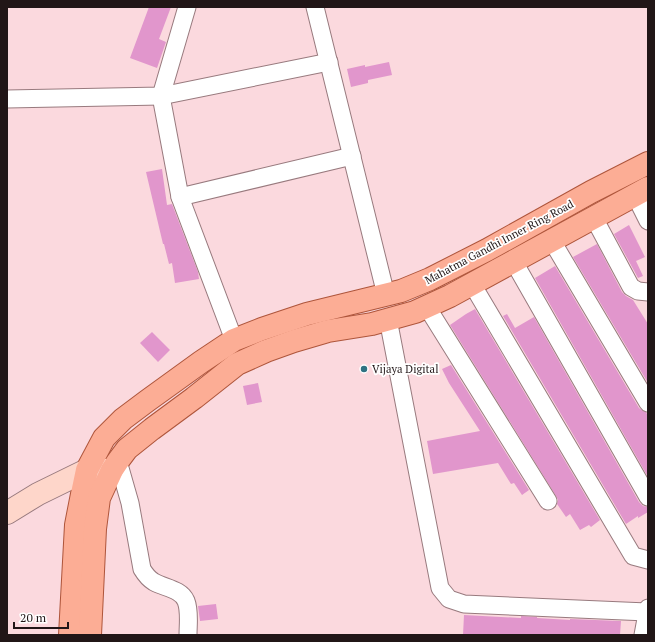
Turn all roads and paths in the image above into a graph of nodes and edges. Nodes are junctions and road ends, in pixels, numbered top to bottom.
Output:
1 (187, 7) edge
2 (315, 7) edge
3 (329, 62) junction
4 (161, 96) junction
5 (7, 99) edge
6 (352, 156) junction
7 (648, 163) edge
8 (641, 191) edge
9 (180, 197) junction
10 (594, 218) junction
11 (648, 221) edge
12 (552, 241) junction
13 (514, 262) junction
14 (472, 284) junction
15 (648, 292) edge
16 (386, 295) junction
17 (427, 307) junction
18 (388, 320) junction
19 (234, 340) junction
20 (648, 402) edge
21 (115, 465) junction
22 (87, 470) junction
23 (648, 497) edge
24 (548, 501) dead end
25 (7, 514) edge
26 (648, 560) edge
27 (647, 610) edge
28 (70, 635) edge
29 (90, 635) edge
30 (188, 635) edge
31 (643, 635) edge

1 - 4 street
2 - 3 street
3 - 4 street
3 - 6 street
4 - 5 street
4 - 9 street
6 - 9 street
6 - 16 street
7 - 16 main road, Mahatma Gandhi Inner Ring Road
8 - 10 main road
8 - 11 street
9 - 19 street
10 - 12 main road
10 - 15 street
12 - 13 main road
12 - 20 street
13 - 14 main road
13 - 23 street
14 - 17 main road
14 - 26 street
16 - 19 main road, Mahatma Gandhi Inner Ring Road
17 - 18 main road
17 - 24 street
18 - 21 main road
18 - 27 street
19 - 22 main road, Mahatma Gandhi Inner Ring Road
21 - 22 street
21 - 29 main road
21 - 30 street
22 - 25 street
22 - 28 main road, Mahatma Gandhi Inner Ring Road
27 - 31 street

